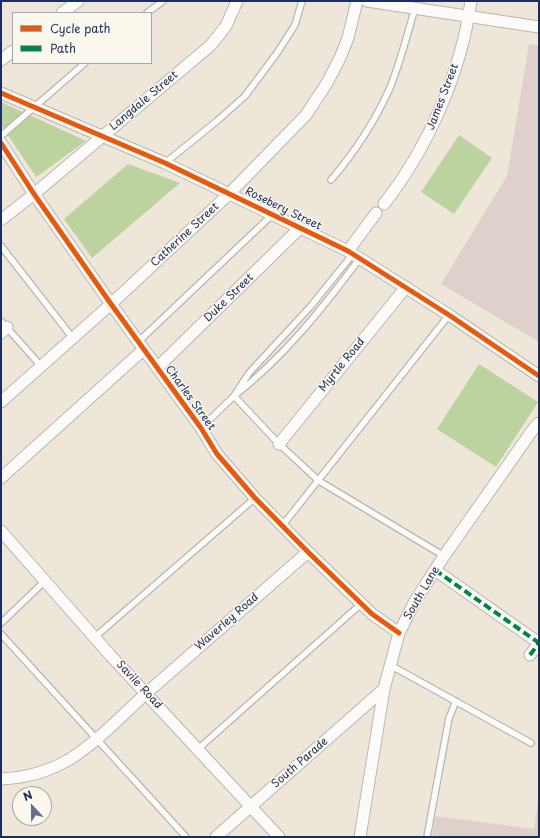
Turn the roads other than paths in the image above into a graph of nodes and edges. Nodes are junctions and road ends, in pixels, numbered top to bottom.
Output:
1 (78, 1) edge
2 (163, 1) edge
3 (237, 1) edge
4 (302, 1) edge
5 (357, 1) edge
6 (367, 1) edge
7 (471, 1) edge
8 (411, 5) edge
9 (63, 12) edge
10 (148, 12) edge
11 (469, 17) junction
12 (539, 27) edge
13 (12, 52) edge
14 (1, 60) edge
15 (84, 64) edge
16 (1, 93) edge
17 (33, 108) junction
18 (1, 136) edge
19 (101, 137) junction
20 (1, 143) edge
21 (165, 163) junction
22 (331, 180) dead end
23 (34, 194) junction
24 (229, 194) junction
25 (384, 204) dead end
26 (376, 213) dead end
27 (272, 215) junction
28 (1, 220) edge
29 (300, 228) junction
30 (1, 246) edge
31 (354, 254) junction
32 (406, 287) junction
33 (111, 304) junction
34 (449, 315) junction
35 (3, 327) edge
36 (72, 337) junction
37 (141, 346) junction
38 (41, 366) junction
39 (157, 368) junction
40 (539, 376) edge
41 (234, 396) junction
42 (1, 402) edge
43 (539, 423) edge
44 (201, 428) junction
45 (279, 444) junction
46 (1, 478) edge
47 (319, 481) junction
48 (255, 498) junction
49 (282, 526) junction
50 (1, 531) edge
51 (308, 552) junction
52 (444, 556) junction
53 (435, 570) junction
54 (46, 581) junction
55 (361, 604) junction
56 (1, 623) edge
57 (399, 633) junction
58 (1, 634) edge
59 (95, 637) junction
60 (539, 643) edge
61 (530, 655) dead end
62 (390, 665) junction
63 (384, 689) junction
64 (146, 693) junction
65 (456, 701) junction
66 (98, 738) junction
67 (531, 743) dead end
68 (198, 749) junction
69 (1, 779) edge
70 (251, 806) junction
71 (186, 837) edge
72 (216, 837) edge
73 (279, 837) edge
74 (360, 837) edge
75 (427, 837) edge

1 - 9 street
2 - 10 lane
3 - 19 street, Langdale Street
4 - 21 lane
5 - 24 street, Catherine Street
6 - 8 street
7 - 11 street, James Street
8 - 11 street
8 - 22 lane
11 - 12 street
11 - 25 street, James Street
13 - 14 street
15 - 17 lane
16 - 17 street, Rosebery Street
17 - 18 lane
17 - 19 street, Rosebery Street
19 - 21 street, Rosebery Street
19 - 23 street, Langdale Street
20 - 23 street, Charles Street
21 - 24 street, Rosebery Street
23 - 28 street, Langdale Street
23 - 33 street, Charles Street
24 - 27 street, Rosebery Street
24 - 33 street, Catherine Street
26 - 31 street
27 - 29 street, Rosebery Street
27 - 37 lane
29 - 31 street, Rosebery Street
29 - 39 street, Duke Street
30 - 36 lane
31 - 32 street, Rosebery Street
31 - 41 lane
31 - 41 lane
32 - 34 street, Rosebery Street
32 - 45 street, Myrtle Road
33 - 36 street, Catherine Street
33 - 37 street, Charles Street
34 - 40 street, Rosebery Street
34 - 47 lane
35 - 38 lane
36 - 38 street, Catherine Street
37 - 39 street, Charles Street
37 - 46 street
38 - 42 street, Catherine Street
39 - 44 street, Charles Street
41 - 44 lane
41 - 45 lane
43 - 52 street, South Lane
44 - 48 street, Charles Street
45 - 47 lane
47 - 49 lane
47 - 52 lane
48 - 49 street, Charles Street
48 - 59 lane
49 - 51 street, Charles Street
50 - 54 street, Savile Road
51 - 55 street, Charles Street
51 - 64 street, Waverley Road
52 - 53 street, South Lane
53 - 57 street, South Lane
53 - 60 street
54 - 56 lane
54 - 59 street, Savile Road
55 - 57 street, Charles Street
55 - 68 lane
57 - 62 street, South Lane
58 - 66 lane
59 - 64 street, Savile Road
60 - 61 street
62 - 63 street, South Lane
62 - 65 lane
63 - 70 street, South Parade
63 - 74 street, South Lane
64 - 66 street, Waverley Road
64 - 68 street, Savile Road
65 - 67 lane
65 - 75 lane
66 - 69 street, Waverley Road
66 - 71 lane
68 - 70 street, Savile Road
70 - 72 street, South Parade
70 - 73 street, Savile Road

